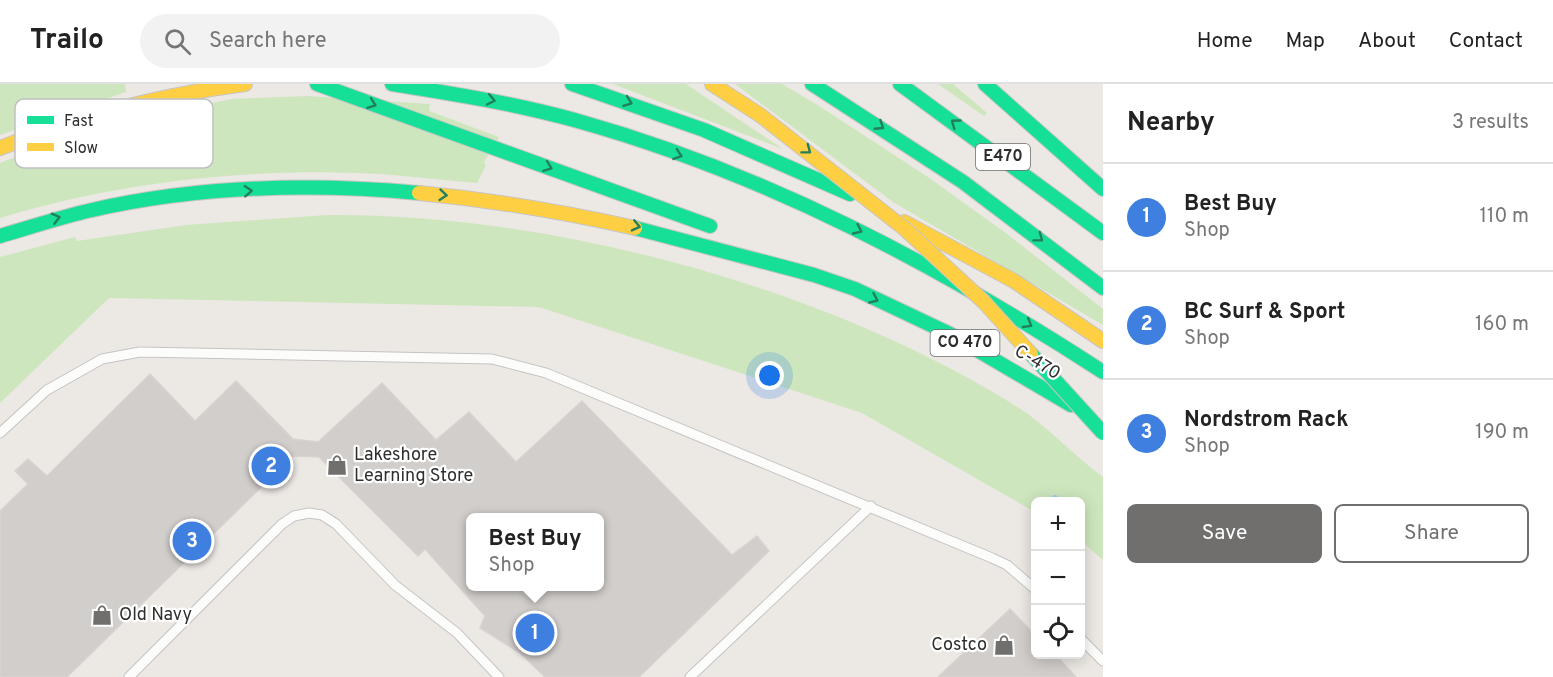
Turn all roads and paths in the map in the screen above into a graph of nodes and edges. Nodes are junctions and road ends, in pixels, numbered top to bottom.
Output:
1 (245, 84) edge
2 (317, 84) edge
3 (392, 84) edge
4 (572, 84) edge
5 (712, 84) edge
6 (812, 84) edge
7 (900, 84) edge
8 (985, 84) edge
9 (149, 99) edge
10 (15, 142) edge
11 (0, 148) edge
12 (1103, 189) edge
13 (723, 230) dead end
14 (1103, 233) edge
15 (0, 236) edge
16 (784, 252) dead end
17 (820, 276) junction
18 (1103, 288) edge
19 (1103, 340) edge
20 (1103, 372) edge
21 (1103, 425) edge
22 (1103, 433) edge
23 (0, 434) edge
24 (871, 506) junction
25 (1031, 586) edge
26 (1085, 643) edge
27 (1103, 662) edge
28 (129, 677) edge
29 (500, 677) edge
30 (690, 677) edge

1 - 9 highway
2 -> 13 highway
3 -> 20 highway
4 -> 19 highway
5 -> 22 highway, bridge
6 -> 18 highway
14 -> 7 highway, E470
8 - 12 highway
10 - 11 highway
15 -> 17 highway
16 - 17 highway
17 -> 21 highway, C-470 / CO 470
23 - 24 lane
24 - 25 lane
24 - 30 lane
26 - 27 lane
28 - 29 lane

